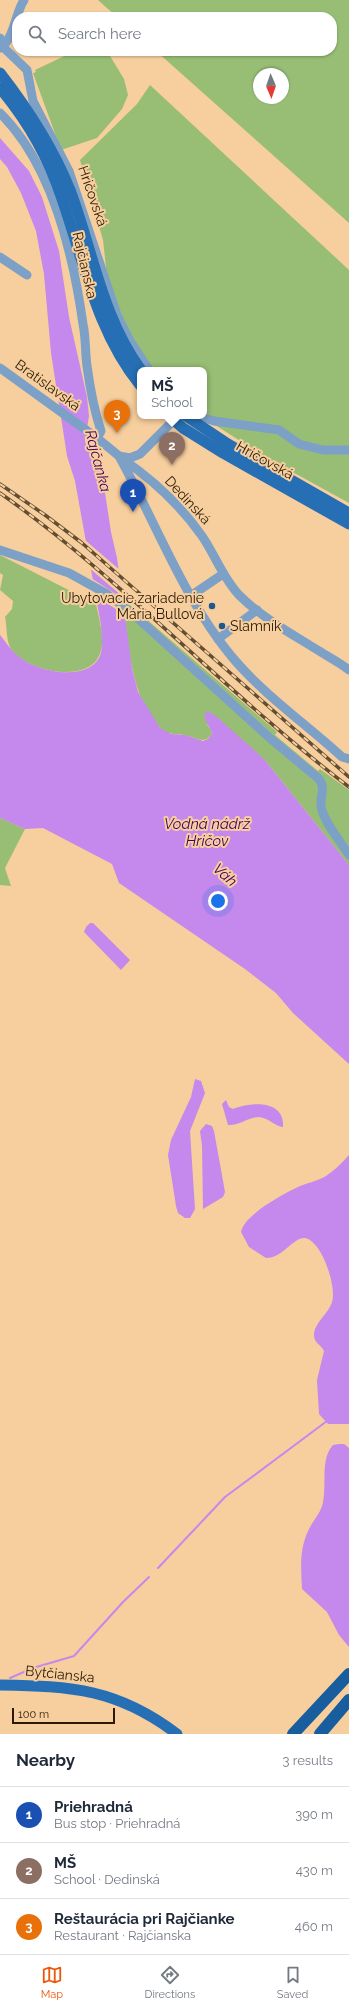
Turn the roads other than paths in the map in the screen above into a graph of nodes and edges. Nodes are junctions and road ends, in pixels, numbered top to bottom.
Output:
1 (24, 0) edge
2 (18, 12) edge
3 (12, 23) edge
4 (1, 45) edge
5 (12, 56) edge
6 (12, 56) edge
7 (0, 73) edge
8 (0, 88) edge
9 (0, 112) edge
10 (0, 258) edge
11 (27, 275) dead end
12 (139, 367) edge
13 (147, 367) edge
14 (0, 368) edge
15 (137, 381) edge
16 (170, 419) edge
17 (172, 419) edge
18 (190, 419) edge
19 (207, 419) edge
20 (94, 436) junction
21 (349, 450) edge
22 (118, 456) junction
23 (349, 513) edge
24 (349, 524) edge
25 (0, 550) edge
26 (223, 574) junction
27 (192, 595) junction
28 (257, 610) junction
29 (218, 639) junction
30 (349, 670) edge
31 (349, 759) edge
32 (349, 856) edge
33 (349, 1674) edge
34 (0, 1684) edge
35 (349, 1700) edge
36 (178, 1734) edge
37 (293, 1734) edge
38 (320, 1734) edge

1 - 2 street
3 - 4 street
4 - 5 street, Hričovská
6 - 13 street, Hričovská
7 - 12 main road, Hričovská
8 - 15 main road
9 - 20 street, Rajčianska
10 - 11 street
14 - 20 street, Bratislavská
16 - 22 street
17 - 24 main road, Hričovská
18 - 23 main road, Hričovská
19 - 21 street, Hričovská
20 - 22 street, Bratislavská
22 - 26 street, Dedinská
22 - 27 street
25 - 32 street
26 - 27 street
26 - 28 street, Dedinská
27 - 29 street
28 - 29 street
28 - 30 street, Dedinská
29 - 31 street
33 - 37 highway
34 - 36 main road, Bytčianska
35 - 38 highway

